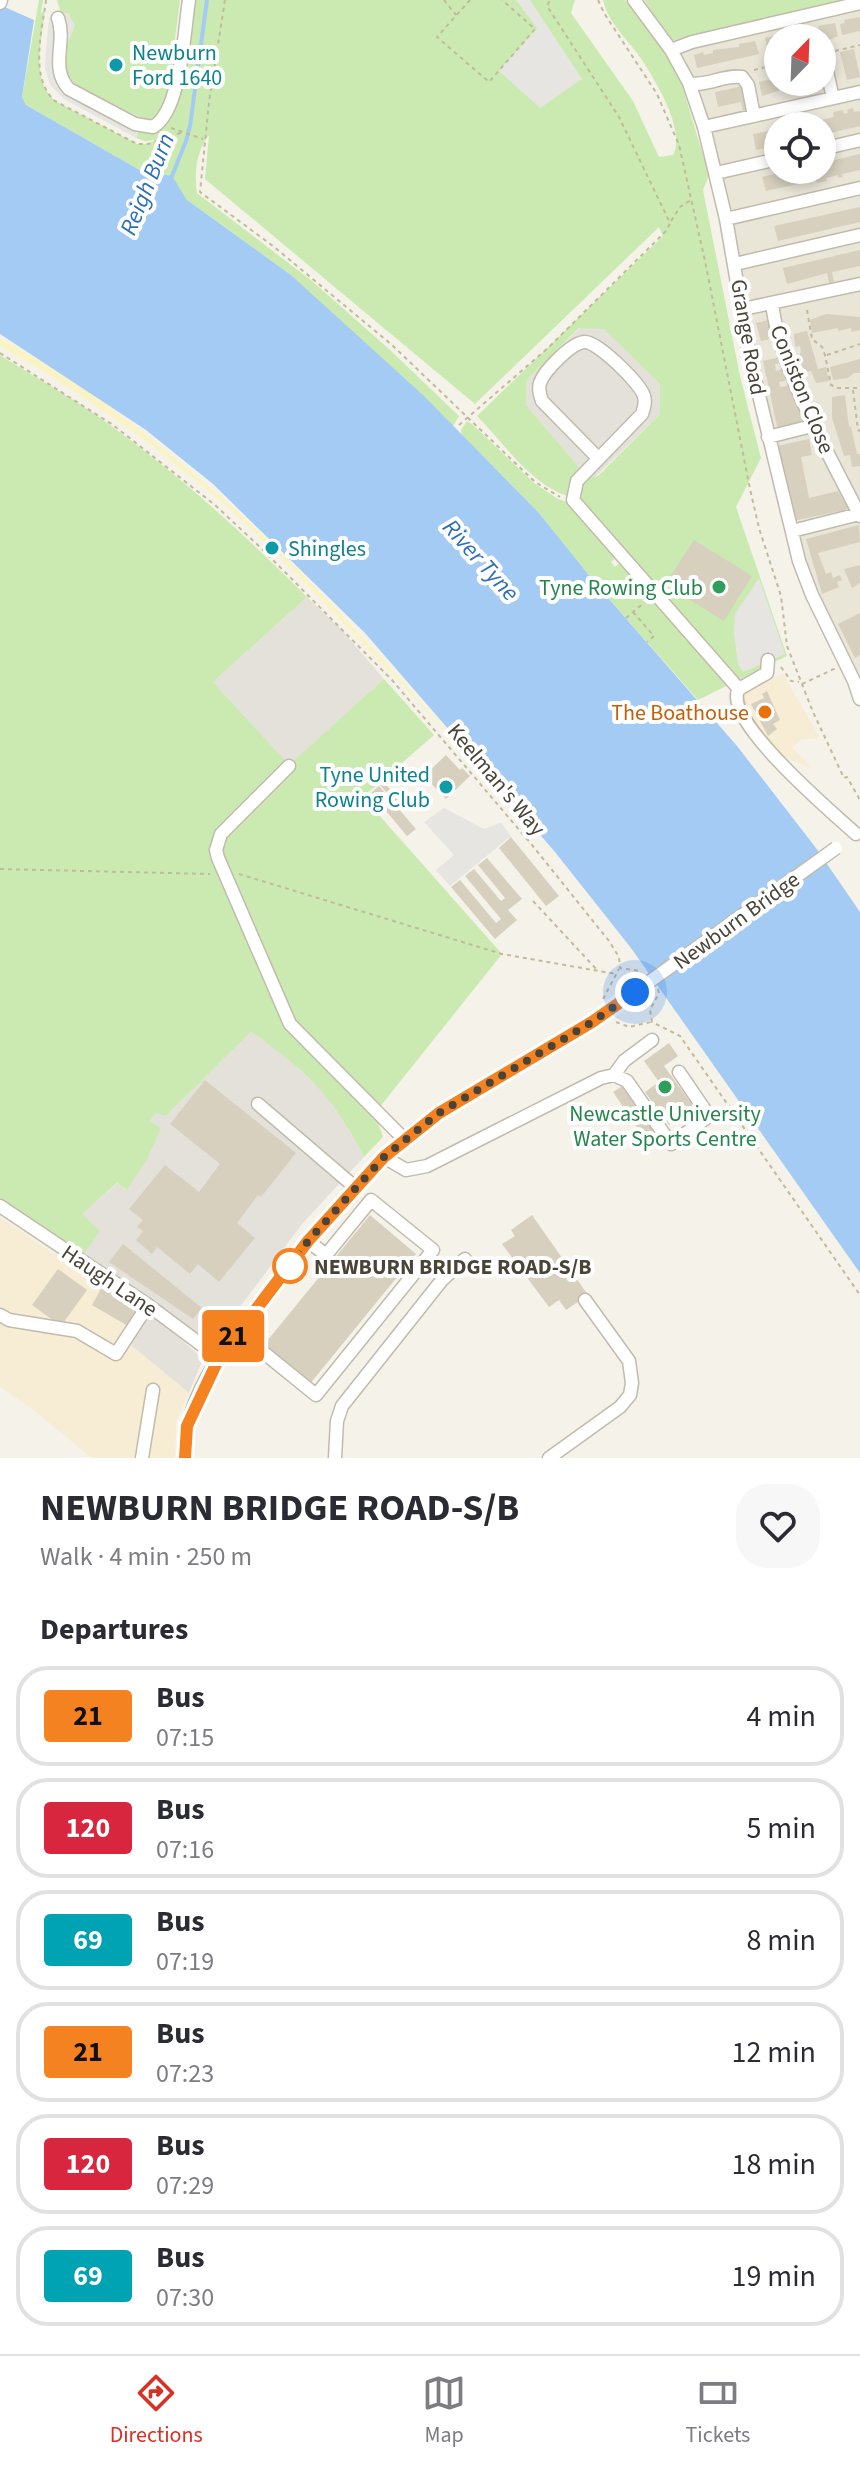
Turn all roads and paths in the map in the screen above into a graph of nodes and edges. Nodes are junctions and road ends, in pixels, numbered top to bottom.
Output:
1 (189, 0) edge
2 (225, 0) edge
3 (444, 0) edge
4 (470, 0) edge
5 (502, 0) edge
6 (550, 0) edge
7 (598, 0) edge
8 (634, 0) edge
9 (860, 3) edge
10 (456, 15) junction
11 (58, 18) dead end
12 (860, 45) edge
13 (671, 50) junction
14 (836, 51) edge
15 (764, 68) edge
16 (738, 76) junction
17 (689, 83) junction
18 (860, 92) edge
19 (833, 98) joint
20 (754, 116) junction
21 (704, 127) junction
22 (183, 132) dead end
23 (204, 139) junction
24 (860, 140) edge
25 (836, 146) edge
26 (764, 162) edge
27 (716, 173) junction
28 (860, 188) edge
29 (692, 199) junction
30 (726, 219) junction
31 (670, 223) junction
32 (860, 235) edge
33 (735, 264) junction
34 (860, 284) edge
35 (804, 297) junction
36 (772, 304) junction
37 (743, 309) junction
38 (860, 344) edge
39 (0, 353) edge
40 (825, 355) junction
41 (860, 388) edge
42 (853, 389) junction
43 (470, 417) junction
44 (459, 425) dead end
45 (816, 425) junction
46 (860, 431) edge
47 (768, 437) junction
48 (598, 458) junction
49 (573, 500) junction
50 (858, 507) edge
51 (792, 531) junction
52 (654, 594) junction
53 (633, 612) junction
54 (626, 618) dead end
55 (647, 642) dead end
56 (768, 660) dead end
57 (844, 664) junction
58 (763, 676) junction
59 (857, 677) edge
60 (800, 683) junction
61 (739, 689) junction
62 (860, 699) edge
63 (289, 766) dead end
64 (860, 800) edge
65 (858, 832) edge
66 (0, 869) edge
67 (222, 869) junction
68 (533, 901) dead end
69 (620, 968) junction
70 (598, 971) junction
71 (644, 972) dead end
72 (616, 974) junction
73 (653, 983) dead end
74 (604, 1014) junction
75 (652, 1022) junction
76 (652, 1040) dead end
77 (679, 1072) dead end
78 (614, 1075) junction
79 (258, 1104) dead end
80 (405, 1140) junction
81 (384, 1157) junction
82 (356, 1188) junction
83 (0, 1206) edge
84 (308, 1241) junction
85 (465, 1259) dead end
86 (860, 1295) edge
87 (585, 1300) dead end
88 (148, 1305) junction
89 (0, 1315) edge
90 (237, 1331) junction
91 (219, 1358) junction
92 (153, 1390) dead end
93 (142, 1458) edge
94 (185, 1458) edge
95 (335, 1458) edge
96 (549, 1458) edge

1 - 11 street
2 - 23 path
3 - 10 path
4 - 10 path
5 - 10 path
6 - 31 path
7 - 29 path
8 - 13 street, Grange Road
9 - 13 street
12 - 14 path
13 - 17 street, Grange Road
15 - 16 path
16 - 17 street
16 - 20 street
17 - 21 street, Grange Road
18 - 19 street
19 - 20 street
20 - 21 street
21 - 27 street, Grange Road
22 - 23 path
23 - 43 path
24 - 25 street
26 - 27 street
27 - 30 street, Grange Road
28 - 30 street
29 - 31 path
29 - 60 path
30 - 33 street, Grange Road
31 - 43 path
32 - 33 street
33 - 37 street, Grange Road
34 - 35 street
35 - 36 street
35 - 40 path
36 - 37 street
36 - 45 street, Coniston Close
37 - 47 street, Grange Road
38 - 40 path
39 - 69 path, Keelman's Way
40 - 42 path
41 - 42 path
42 - 46 path
43 - 44 path
43 - 49 path
45 - 47 street
45 - 50 street, Coniston Close
47 - 51 street, Grange Road
48 - 48 street
48 - 49 street
49 - 52 street
50 - 51 street
51 - 57 street, Grange Road
52 - 53 path
52 - 61 street
53 - 54 path
53 - 55 path
56 - 58 street
57 - 59 street, Grange Road
57 - 60 path
58 - 60 path
58 - 61 street
59 - 62 street, Grange Road
60 - 64 path
61 - 65 street
63 - 67 street
65 - 74 street, Newburn Bridge, bridge
66 - 67 path
67 - 70 path
67 - 80 street
68 - 70 path
69 - 71 path
69 - 72 path
70 - 72 path
72 - 74 path
73 - 75 path
74 - 75 path
74 - 80 street, Newburn Bridge
75 - 86 path
76 - 78 street
77 - 78 street
78 - 81 street
79 - 82 street
80 - 81 street, Newburn Bridge
81 - 82 street, Newburn Bridge
82 - 84 street, Newburn Bridge
83 - 88 street, Haugh Lane
84 - 90 street, Newburn Bridge
84 - 90 street
85 - 95 street
87 - 96 street
88 - 89 street
88 - 91 street, Haugh Lane
90 - 91 street, Newburn Bridge
91 - 94 street, Newburn Bridge
92 - 93 street

